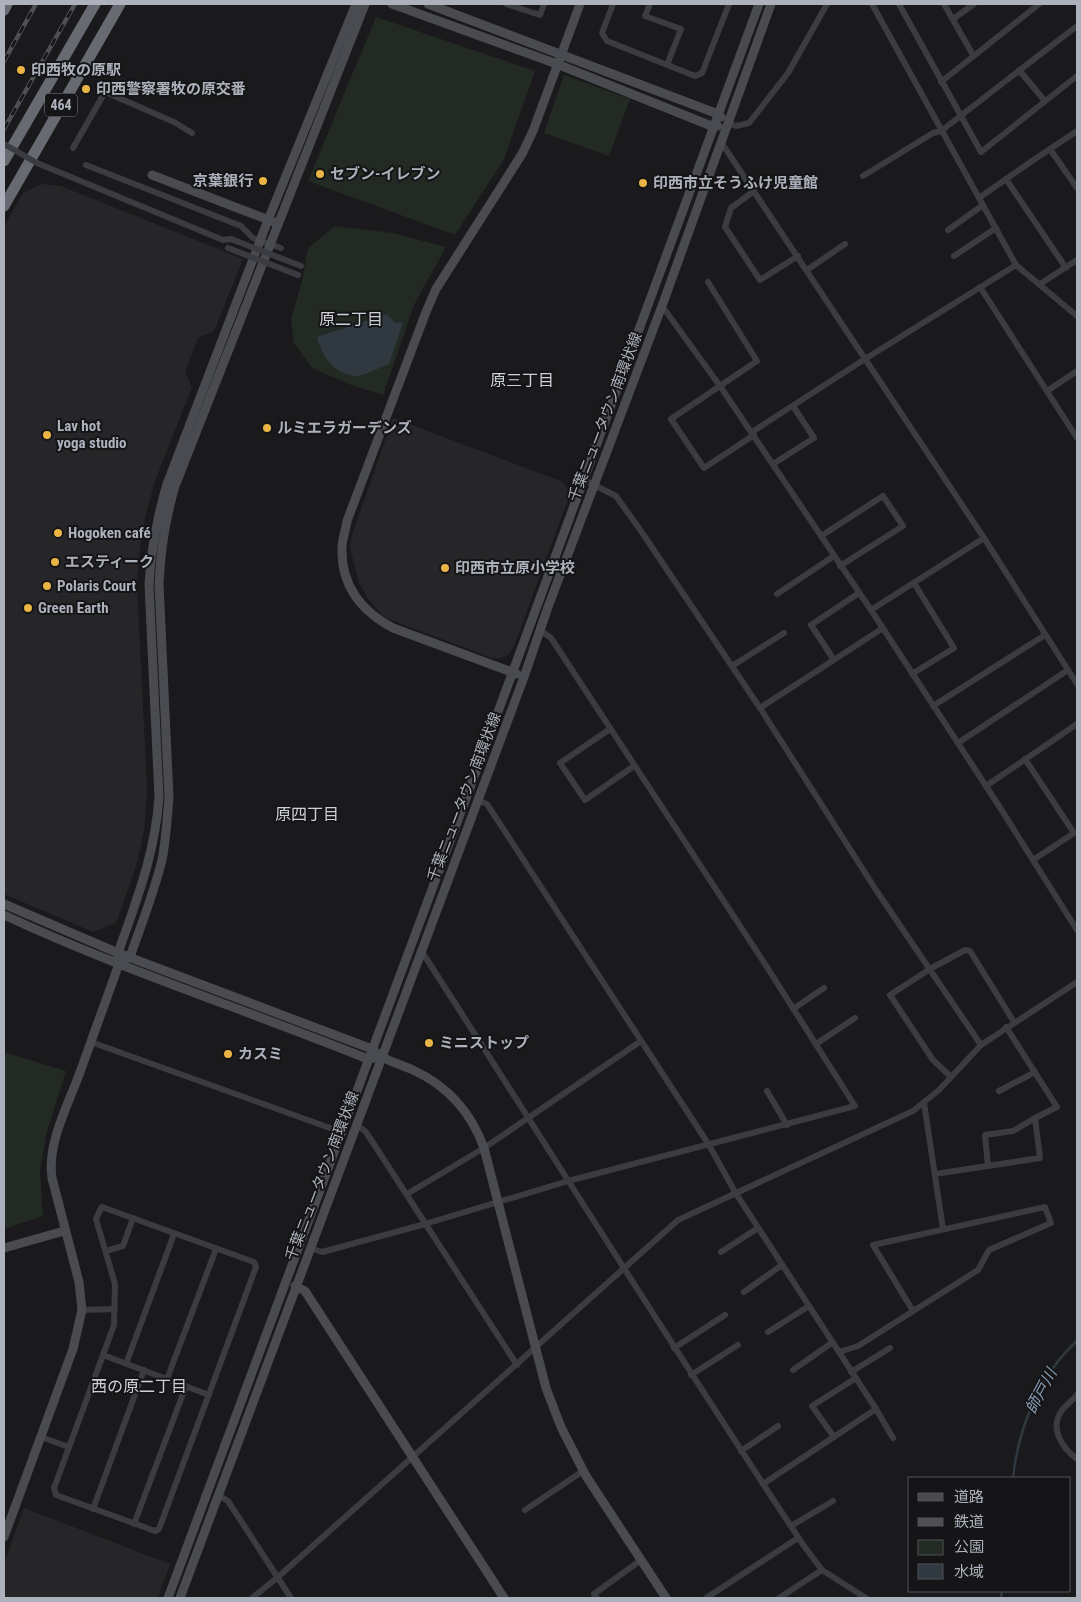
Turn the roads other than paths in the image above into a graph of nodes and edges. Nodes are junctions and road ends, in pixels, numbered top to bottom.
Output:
1 (7, 4) edge
2 (96, 4) edge
3 (120, 4) edge
4 (356, 4) edge
5 (365, 4) edge
6 (392, 4) edge
7 (428, 4) edge
8 (506, 4) edge
9 (544, 4) edge
10 (580, 4) edge
11 (613, 4) edge
12 (650, 4) edge
13 (729, 4) edge
14 (759, 4) edge
15 (772, 4) edge
16 (827, 4) edge
17 (872, 4) edge
18 (900, 4) edge
19 (944, 4) edge
20 (974, 4) edge
21 (1039, 4) edge
22 (4, 10) edge
23 (953, 19) junction
24 (1077, 26) edge
25 (561, 54) junction
26 (973, 55) junction
27 (557, 64) junction
28 (667, 65) junction
29 (1019, 70) junction
30 (1077, 76) edge
31 (941, 82) junction
32 (1044, 100) junction
33 (718, 114) junction
34 (961, 117) junction
35 (728, 123) junction
36 (714, 127) junction
37 (941, 131) junction
38 (1077, 131) edge
39 (192, 134) dead end
40 (721, 142) junction
41 (4, 144) edge
42 (73, 148) dead end
43 (1050, 148) junction
44 (4, 161) edge
45 (86, 165) dead end
46 (152, 175) dead end
47 (863, 176) dead end
48 (1006, 178) junction
49 (1077, 188) edge
50 (754, 191) junction
51 (979, 198) junction
52 (983, 205) junction
53 (4, 206) edge
54 (268, 220) junction
55 (278, 224) junction
56 (996, 228) junction
57 (948, 230) dead end
58 (223, 240) junction
59 (260, 241) junction
60 (270, 244) junction
61 (845, 244) dead end
62 (281, 248) dead end
63 (798, 256) junction
64 (954, 256) dead end
65 (1077, 260) edge
66 (1016, 265) junction
67 (1066, 268) junction
68 (807, 270) junction
69 (708, 282) dead end
70 (1040, 284) junction
71 (980, 287) junction
72 (662, 306) junction
73 (1077, 316) edge
74 (866, 359) junction
75 (1077, 371) edge
76 (720, 386) junction
77 (1047, 391) junction
78 (793, 406) junction
79 (753, 434) junction
80 (1077, 438) edge
81 (774, 464) junction
82 (584, 480) junction
83 (594, 484) junction
84 (821, 536) junction
85 (984, 538) junction
86 (834, 556) junction
87 (840, 566) junction
88 (914, 584) junction
89 (860, 593) junction
90 (777, 594) dead end
91 (871, 610) junction
92 (883, 628) junction
93 (540, 630) junction
94 (784, 633) dead end
95 (1046, 635) junction
96 (834, 660) junction
97 (732, 666) junction
98 (1068, 670) junction
99 (512, 672) junction
100 (912, 674) junction
101 (524, 677) junction
102 (1077, 684) edge
103 (933, 706) junction
104 (760, 708) junction
105 (1077, 724) edge
106 (610, 729) junction
107 (958, 743) junction
108 (1025, 759) junction
109 (634, 766) junction
110 (986, 786) junction
111 (477, 800) junction
112 (1033, 860) junction
113 (4, 904) edge
114 (4, 915) edge
115 (1077, 930) edge
116 (118, 952) junction
117 (420, 953) junction
118 (130, 957) junction
119 (119, 964) junction
120 (930, 969) junction
121 (1076, 984) edge
122 (824, 988) dead end
123 (793, 1009) junction
124 (855, 1018) dead end
125 (1014, 1022) junction
126 (1006, 1027) junction
127 (91, 1042) junction
128 (641, 1042) junction
129 (816, 1044) junction
130 (981, 1045) junction
131 (372, 1049) junction
132 (381, 1058) junction
133 (368, 1059) junction
134 (1035, 1072) junction
135 (951, 1077) junction
136 (767, 1091) dead end
137 (999, 1091) dead end
138 (924, 1103) junction
139 (529, 1118) junction
140 (1035, 1118) junction
141 (356, 1124) junction
142 (787, 1124) junction
143 (341, 1132) junction
144 (709, 1145) junction
145 (484, 1148) junction
146 (988, 1166) junction
147 (935, 1174) junction
148 (568, 1181) junction
149 (735, 1192) junction
150 (406, 1194) junction
151 (498, 1202) junction
152 (133, 1218) junction
153 (425, 1224) junction
154 (758, 1228) junction
155 (943, 1229) junction
156 (64, 1231) junction
157 (174, 1234) junction
158 (4, 1248) edge
159 (216, 1248) junction
160 (310, 1248) junction
161 (106, 1251) junction
162 (721, 1252) dead end
163 (782, 1265) junction
164 (623, 1270) junction
165 (295, 1286) junction
166 (744, 1292) dead end
167 (809, 1306) junction
168 (115, 1309) junction
169 (82, 1310) junction
170 (913, 1311) junction
171 (725, 1315) dead end
172 (768, 1332) dead end
173 (833, 1342) junction
174 (738, 1345) dead end
175 (536, 1347) junction
176 (674, 1348) junction
177 (890, 1348) dead end
178 (839, 1352) junction
179 (103, 1355) junction
180 (126, 1364) junction
181 (517, 1365) junction
182 (144, 1370) junction
183 (793, 1370) dead end
184 (691, 1375) junction
185 (854, 1375) junction
186 (168, 1379) junction
187 (186, 1386) junction
188 (209, 1395) junction
189 (1077, 1395) edge
190 (876, 1409) junction
191 (778, 1426) dead end
192 (41, 1437) junction
193 (834, 1437) junction
194 (893, 1438) dead end
195 (69, 1447) junction
196 (741, 1450) junction
197 (412, 1457) junction
198 (1077, 1459) edge
199 (583, 1471) junction
200 (763, 1484) junction
201 (218, 1496) junction
202 (833, 1501) dead end
203 (93, 1509) junction
204 (525, 1510) dead end
205 (134, 1524) junction
206 (791, 1526) junction
207 (4, 1537) edge
208 (798, 1538) junction
209 (641, 1560) junction
210 (822, 1570) junction
211 (278, 1577) junction
212 (168, 1598) edge
213 (180, 1598) edge
214 (252, 1598) edge
215 (291, 1598) edge
216 (504, 1598) edge
217 (597, 1598) edge
218 (666, 1598) edge
219 (706, 1598) edge
220 (779, 1598) edge
221 (866, 1598) edge

1 - 22 highway
2 - 44 highway, 464
3 - 53 highway, 464
4 - 54 street
5 - 55 street
6 - 27 street
7 - 25 street
8 - 9 street
10 - 25 street
11 - 28 street
12 - 28 street
13 - 28 street
14 - 33 street, 千葉ニュータウン南環状線
15 - 35 street, 千葉ニュータウン南環状線
16 - 35 street
17 - 37 street
18 - 31 street
19 - 23 street
20 - 23 street
21 - 26 street
23 - 26 street
24 - 29 street
25 - 27 street
25 - 33 street
26 - 31 street
27 - 36 street
27 - 99 street
29 - 32 street
29 - 34 street
30 - 32 street
31 - 34 street
32 - 34 street
33 - 35 street
33 - 36 street, 千葉ニュータウン南環状線
34 - 37 street
35 - 36 street
35 - 40 street, 千葉ニュータウン南環状線
36 - 82 street, 千葉ニュータウン南環状線
37 - 47 street
37 - 51 street
38 - 43 street
39 - 42 street
40 - 50 street
40 - 72 street, 千葉ニュータウン南環状線
41 - 58 street, bridge
43 - 48 street
43 - 49 street
45 - 59 street
46 - 54 street
48 - 51 street
48 - 67 street
50 - 63 street
50 - 63 street
51 - 52 street
52 - 56 street
52 - 57 street
54 - 55 street
54 - 59 street
55 - 60 street
56 - 64 street
56 - 66 street
58 - 58 street, bridge
59 - 60 street
59 - 116 street
60 - 62 street
60 - 118 street
61 - 68 street
63 - 68 street
65 - 67 street
66 - 70 street
66 - 71 street
67 - 70 street
68 - 74 street
69 - 76 street
70 - 73 street
71 - 74 street
71 - 77 street
72 - 76 street
72 - 83 street, 千葉ニュータウン南環状線
74 - 78 street
74 - 85 street
75 - 77 street
76 - 79 street
76 - 79 street
77 - 80 street
78 - 79 street
78 - 81 street
79 - 81 street
81 - 84 street
82 - 83 street
82 - 99 street, 千葉ニュータウン南環状線
83 - 93 street, 千葉ニュータウン南環状線
83 - 97 street
84 - 86 street
84 - 87 street
85 - 88 street
85 - 95 street
86 - 87 street
86 - 90 street
87 - 89 street
88 - 91 street
88 - 100 street
89 - 91 street
89 - 96 street
91 - 92 street
92 - 96 street
92 - 100 street
93 - 101 street, 千葉ニュータウン南環状線
93 - 106 street
94 - 97 street
95 - 98 street
95 - 103 street
96 - 104 street
97 - 104 street
98 - 102 street
98 - 107 street
99 - 101 street
99 - 131 street, 千葉ニュータウン南環状線
100 - 103 street
101 - 111 street, 千葉ニュータウン南環状線
103 - 107 street
104 - 120 street
105 - 108 street
106 - 109 street
106 - 109 street
107 - 110 street
108 - 110 street
108 - 112 street
109 - 123 street
110 - 112 street
111 - 117 street, 千葉ニュータウン南環状線
111 - 128 street
112 - 115 street
113 - 116 street
114 - 119 street
116 - 118 street
116 - 119 street
117 - 132 street, 千葉ニュータウン南環状線
117 - 139 street
118 - 119 street
118 - 131 street
119 - 127 street
119 - 133 street
120 - 125 street
120 - 130 street
120 - 135 street
121 - 125 street
122 - 123 street
123 - 129 street
124 - 129 street
125 - 126 street
126 - 130 street
126 - 134 street
127 - 143 street
127 - 156 street
128 - 139 street
128 - 144 street
129 - 142 street
130 - 135 street
131 - 132 street
131 - 133 street, 千葉ニュータウン南環状線
132 - 133 street
132 - 141 street, 千葉ニュータウン南環状線
132 - 145 street
133 - 143 street, 千葉ニュータウン南環状線
134 - 137 street
134 - 140 street
135 - 138 street
136 - 142 street
138 - 147 street
138 - 149 street
139 - 145 street
139 - 148 street
140 - 146 street
140 - 146 street
141 - 150 street
141 - 160 street, 千葉ニュータウン南環状線
142 - 144 street
143 - 212 street, 千葉ニュータウン南環状線
144 - 148 street
144 - 149 street
145 - 150 street
145 - 151 street
146 - 147 street
147 - 155 street
148 - 151 street
148 - 164 street
149 - 154 street
149 - 164 street
150 - 153 street
151 - 153 street
151 - 175 street
152 - 157 street
152 - 161 street
152 - 161 street
153 - 160 street
153 - 181 street
154 - 162 street
154 - 163 street
155 - 170 street
155 - 170 street
156 - 158 street
156 - 169 street
157 - 159 street
157 - 180 street
159 - 186 street
159 - 188 street
160 - 165 street, 千葉ニュータウン南環状線
161 - 168 street
163 - 166 street
163 - 167 street
164 - 175 street
164 - 176 street
165 - 197 street
165 - 201 street, 千葉ニュータウン南環状線
167 - 172 street
167 - 173 street
168 - 169 street
168 - 179 street
169 - 192 street
170 - 178 street
171 - 176 street
173 - 178 street
173 - 183 street
174 - 184 street
175 - 181 street
175 - 199 street
176 - 184 street
177 - 185 street
178 - 185 street
179 - 180 street
179 - 195 street
180 - 182 street
181 - 197 street
182 - 186 street
182 - 203 street
184 - 196 street
185 - 190 street
185 - 193 street
186 - 187 street
187 - 188 street
187 - 205 street
188 - 205 street
189 - 198 street
190 - 193 street
190 - 194 street
191 - 196 street
192 - 195 street
192 - 207 street
193 - 200 street
195 - 203 street
196 - 200 street
197 - 211 street
197 - 216 street
199 - 204 street
199 - 209 street
200 - 206 street
201 - 211 street
201 - 213 street, 千葉ニュータウン南環状線
202 - 206 street
203 - 205 street
206 - 208 street
208 - 210 street
208 - 219 street
209 - 217 street
209 - 218 street
210 - 220 street
210 - 221 street
211 - 214 street
211 - 215 street

